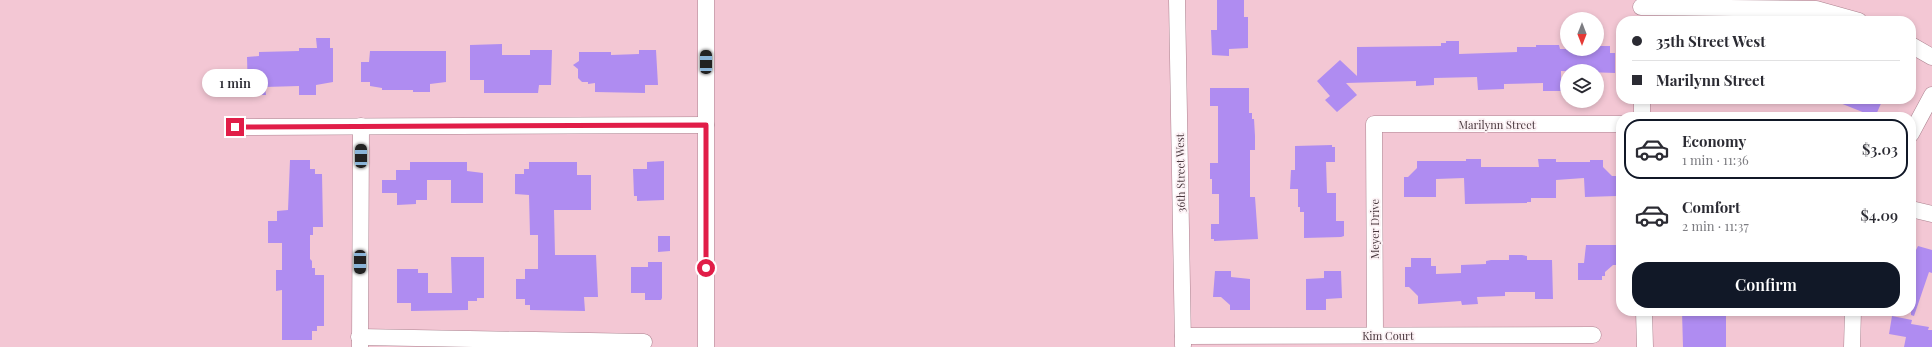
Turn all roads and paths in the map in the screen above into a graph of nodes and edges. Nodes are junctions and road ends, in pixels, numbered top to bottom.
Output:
1 (706, 0) edge
2 (1177, 0) edge
3 (1641, 10) edge
4 (1841, 16) edge
5 (1916, 48) edge
6 (1932, 57) edge
7 (1932, 94) edge
8 (1374, 124) joint
9 (1616, 124) edge
10 (1916, 124) edge
11 (706, 125) junction
12 (361, 126) junction
13 (235, 127) dead end
14 (1916, 210) edge
15 (1932, 214) edge
16 (1644, 316) edge
17 (1853, 316) edge
18 (1375, 334) junction
19 (1594, 335) dead end
20 (360, 342) edge
21 (644, 342) dead end
22 (1183, 342) edge
23 (706, 347) edge
24 (1645, 347) edge
25 (1852, 347) edge

1 - 11 street
2 - 22 street, 36th Street West
3 - 4 street
5 - 6 street
7 - 10 street
8 - 9 street, Marilynn Street
8 - 18 street, Meyer Drive
11 - 12 street
11 - 23 street
12 - 13 street
12 - 20 street
14 - 15 street
16 - 24 street
17 - 25 street
18 - 19 street, Kim Court
18 - 22 street, Kim Court
20 - 21 street

